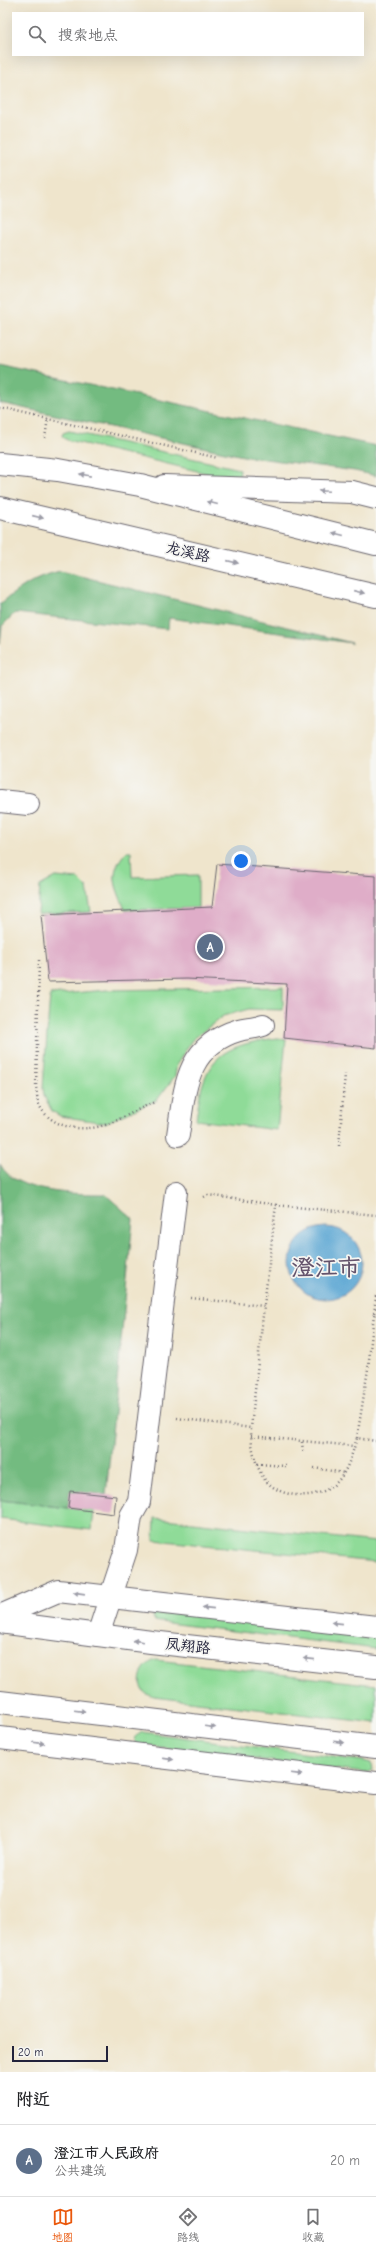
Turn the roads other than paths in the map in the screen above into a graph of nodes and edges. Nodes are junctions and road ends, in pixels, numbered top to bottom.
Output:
1 (0, 464) edge
2 (140, 485) junction
3 (376, 498) edge
4 (0, 508) edge
5 (376, 544) edge
6 (376, 596) edge
7 (0, 801) edge
8 (28, 804) dead end
9 (263, 1025) dead end
10 (178, 1135) dead end
11 (131, 1516) junction
12 (111, 1598) junction
13 (0, 1616) edge
14 (0, 1622) edge
15 (376, 1627) edge
16 (98, 1635) junction
17 (376, 1666) edge
18 (0, 1702) edge
19 (0, 1738) edge
20 (376, 1747) edge
21 (376, 1783) edge

2 -> 1 main road
3 -> 2 main road
5 -> 2 main road
4 -> 6 main road, 龙溪路
7 - 8 main road
9 - 10 main road
11 - 11 main road
11 - 12 main road
12 -> 13 main road
15 -> 12 main road
12 - 16 main road
14 - 16 main road, 凤翔路
17 -> 16 main road, 凤翔路
18 -> 20 main road
19 -> 21 main road

